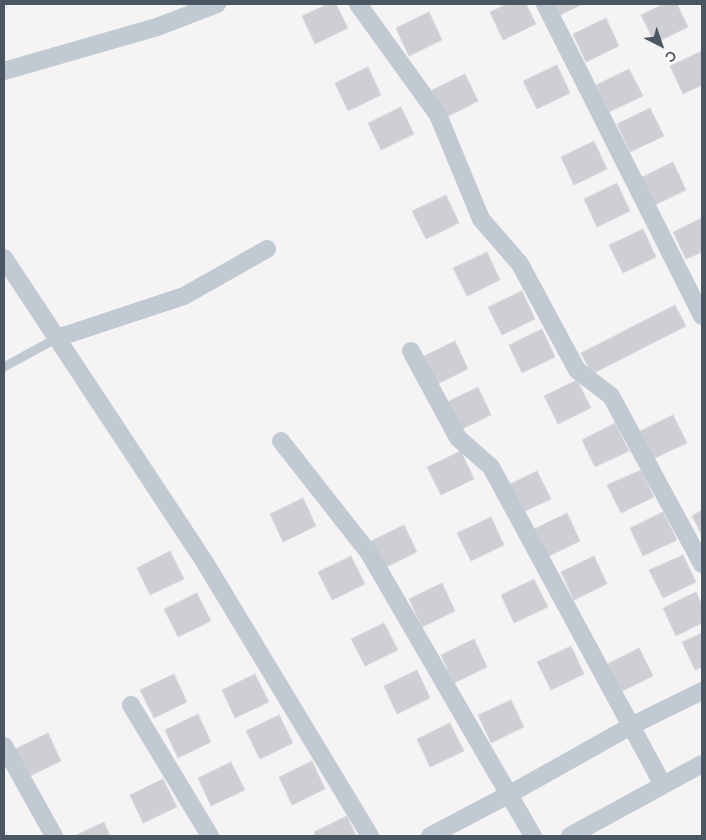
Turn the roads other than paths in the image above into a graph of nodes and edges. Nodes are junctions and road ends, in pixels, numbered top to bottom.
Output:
1 (217, 4) edge
2 (358, 4) edge
3 (545, 4) edge
4 (4, 71) edge
5 (267, 249) dead end
6 (4, 258) edge
7 (702, 316) edge
8 (56, 338) junction
9 (411, 351) dead end
10 (4, 367) edge
11 (281, 441) dead end
12 (702, 564) edge
13 (702, 691) edge
14 (131, 705) dead end
15 (630, 726) junction
16 (4, 746) edge
17 (702, 764) edge
18 (663, 785) junction
19 (508, 795) junction
20 (54, 836) edge
21 (210, 836) edge
22 (370, 836) edge
23 (430, 836) edge
24 (534, 836) edge
25 (570, 836) edge

1 - 4 street
2 - 12 street
3 - 7 street
5 - 8 street
6 - 8 street
8 - 10 lane
8 - 22 street
9 - 15 street
11 - 19 street
13 - 15 street
14 - 21 street
15 - 18 street
15 - 19 street
16 - 20 street
17 - 18 street
18 - 25 street
19 - 23 street
19 - 24 street

